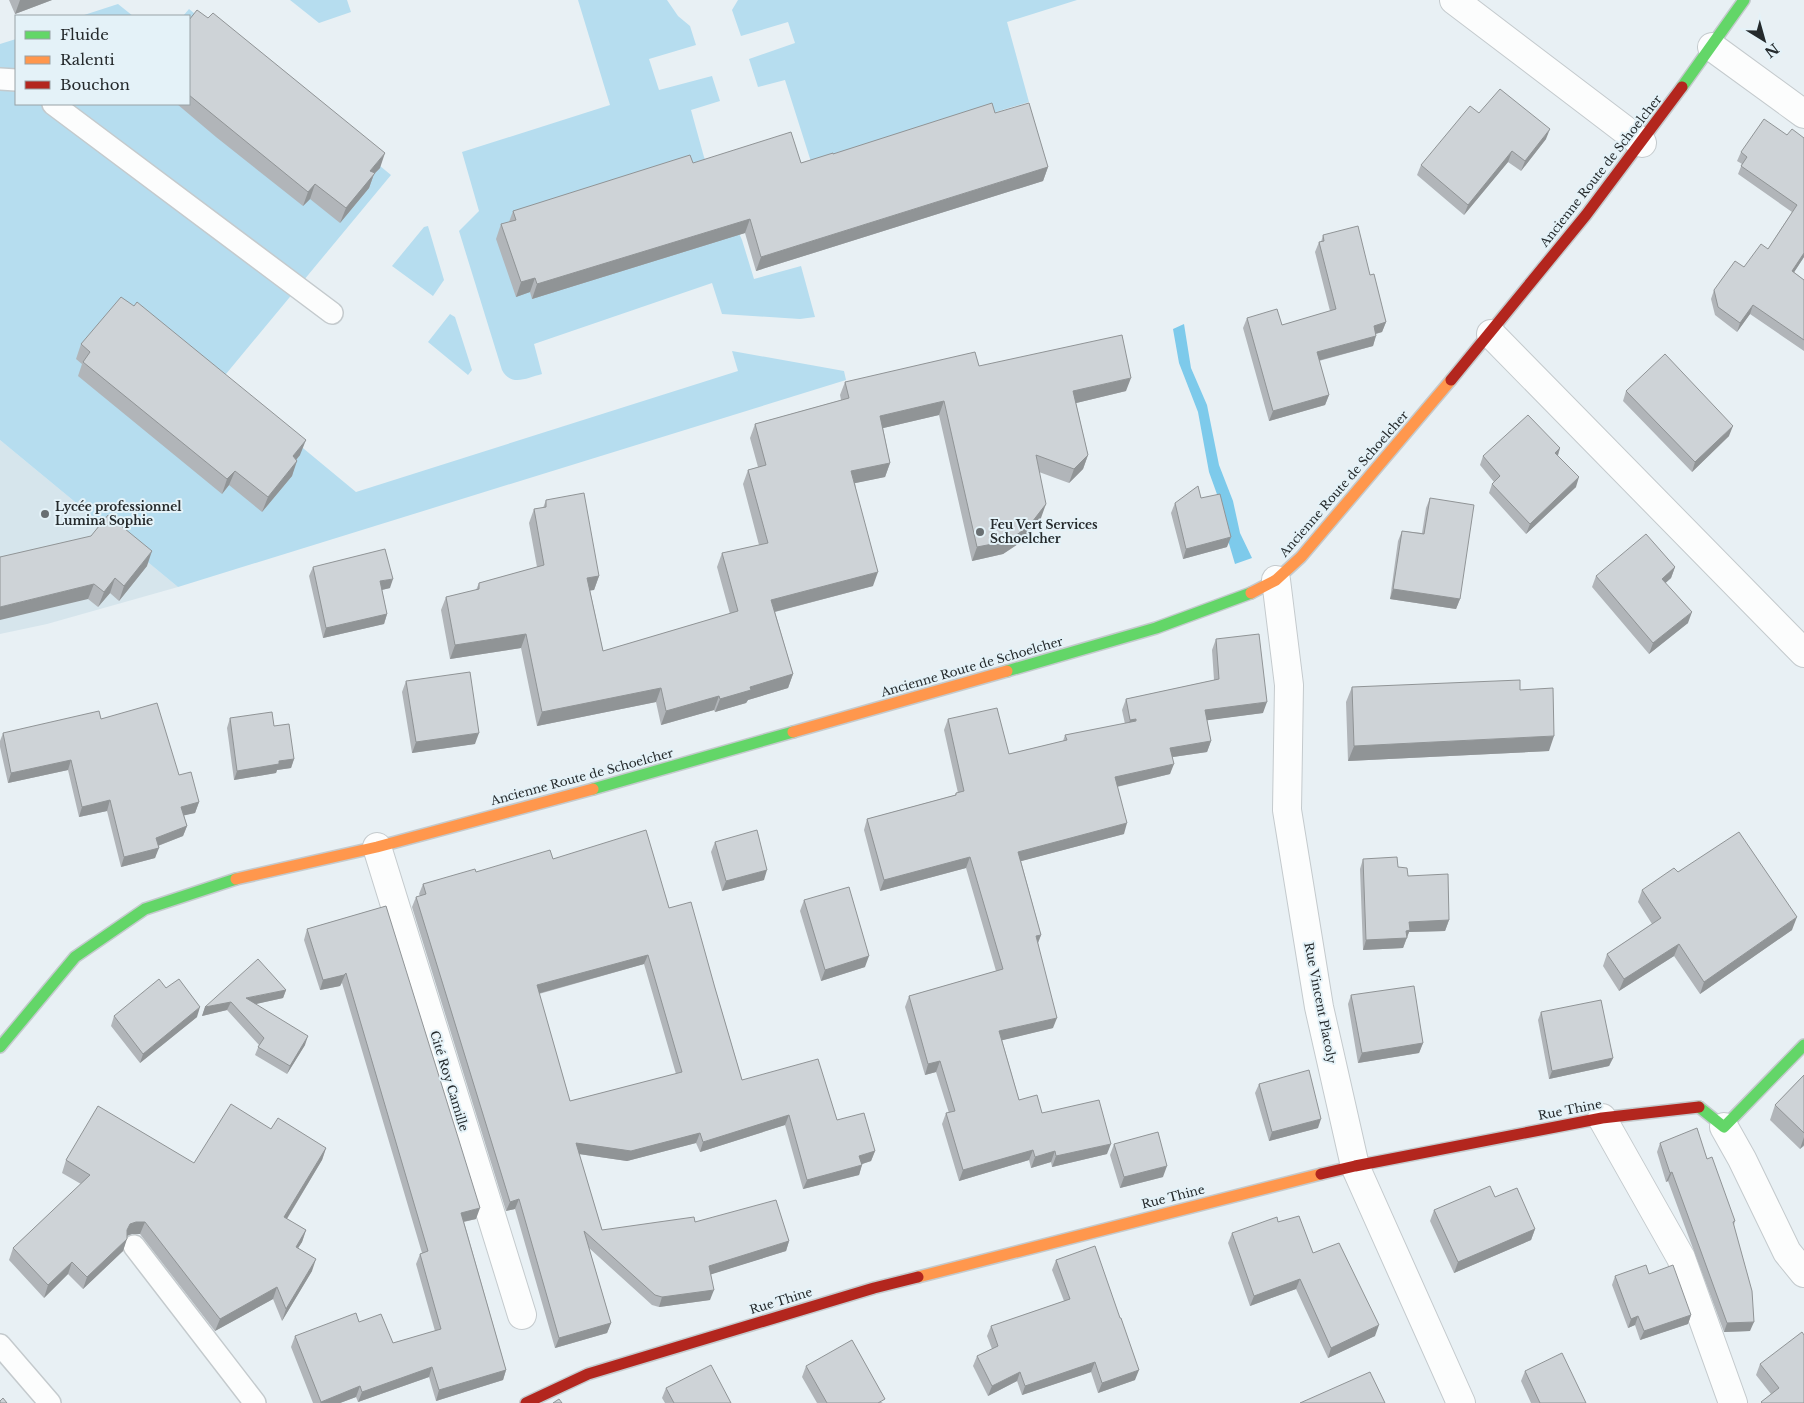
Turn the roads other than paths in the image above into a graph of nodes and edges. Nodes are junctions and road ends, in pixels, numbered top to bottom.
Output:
1 (1454, 0) edge
2 (1744, 0) edge
3 (1712, 47) junction
4 (0, 79) edge
5 (15, 80) edge
6 (54, 105) edge
7 (1804, 114) edge
8 (1642, 143) junction
9 (332, 313) dead end
10 (1491, 334) junction
11 (1276, 580) junction
12 (1804, 653) edge
13 (377, 847) junction
14 (3, 1038) edge
15 (1804, 1045) edge
16 (1602, 1118) junction
17 (1724, 1127) junction
18 (1355, 1166) junction
19 (134, 1246) dead end
20 (1804, 1273) edge
21 (522, 1315) dead end
22 (0, 1345) edge
23 (50, 1403) edge
24 (255, 1403) edge
25 (526, 1403) edge
26 (1461, 1403) edge
27 (1733, 1403) edge

1 - 8 street
2 - 3 main road, Ancienne Route de Schoelcher
3 - 7 street
3 - 8 main road, Ancienne Route de Schoelcher
4 - 5 lane
6 - 9 lane
8 - 10 main road, Ancienne Route de Schoelcher
10 - 11 main road, Ancienne Route de Schoelcher
10 - 12 street
11 - 13 main road, Ancienne Route de Schoelcher
11 - 18 street, Rue Vincent Placoly
13 - 14 main road, Ancienne Route de Schoelcher
13 - 21 street, Cité Roy Camille
15 - 17 main road
16 - 17 main road, Rue Thine
16 - 18 main road, Rue Thine
16 - 27 street
17 - 20 street
18 - 25 main road, Rue Thine
18 - 26 street, Rue Vincent Placoly
19 - 24 lane
22 - 23 lane

